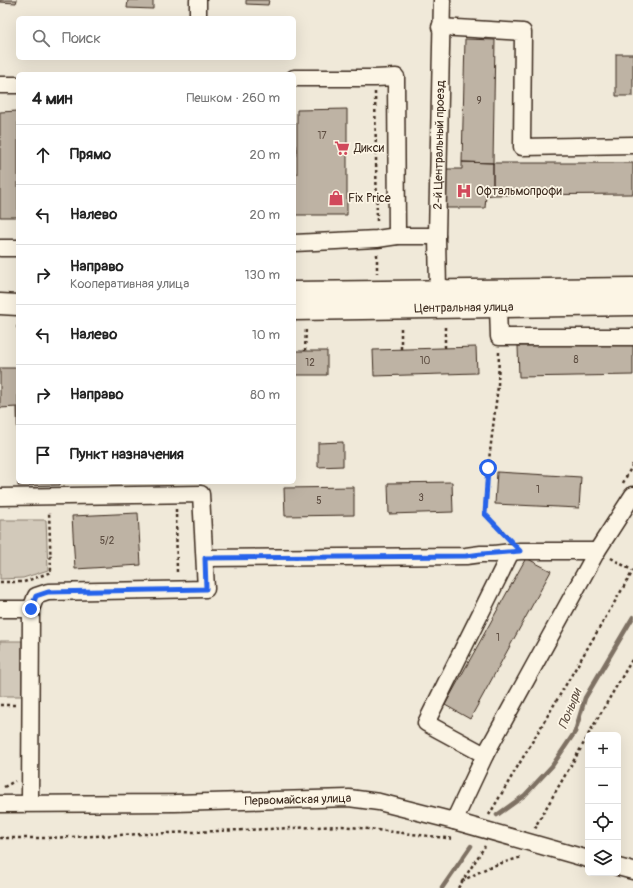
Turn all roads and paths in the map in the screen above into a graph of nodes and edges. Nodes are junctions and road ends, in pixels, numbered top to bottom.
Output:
1 (198, 0) edge
2 (442, 0) edge
3 (198, 16) edge
4 (440, 27) junction
5 (296, 78) edge
6 (375, 78) junction
7 (0, 85) edge
8 (16, 85) edge
9 (633, 145) edge
10 (397, 236) junction
11 (437, 236) junction
12 (377, 239) junction
13 (296, 243) edge
14 (0, 248) edge
15 (16, 248) edge
16 (377, 277) dead end
17 (633, 288) edge
18 (438, 291) junction
19 (296, 292) edge
20 (0, 304) edge
21 (16, 305) edge
22 (633, 305) edge
23 (498, 306) junction
24 (300, 315) edge
25 (445, 318) dead end
26 (401, 319) dead end
27 (633, 336) edge
28 (499, 337) junction
29 (445, 348) dead end
30 (401, 349) dead end
31 (305, 351) dead end
32 (175, 494) junction
33 (633, 495) edge
34 (49, 496) junction
35 (0, 497) edge
36 (597, 551) junction
37 (515, 552) junction
38 (205, 558) junction
39 (633, 571) edge
40 (0, 582) edge
41 (177, 590) junction
42 (0, 609) edge
43 (31, 609) junction
44 (633, 658) edge
45 (590, 732) edge
46 (585, 740) edge
47 (486, 755) junction
48 (30, 803) junction
49 (0, 804) edge
50 (487, 817) dead end
51 (454, 820) junction
52 (535, 827) dead end
53 (0, 838) edge
54 (462, 840) dead end
55 (480, 844) dead end
56 (520, 854) dead end
57 (585, 858) edge
58 (621, 868) edge
59 (633, 871) edge
60 (462, 881) junction
61 (458, 888) edge

1 - 3 street
2 - 4 street, 2-й Центральный проезд
4 - 9 street
4 - 11 street, 2-й Центральный проезд
5 - 6 street
6 - 10 street
6 - 12 path
7 - 8 street
10 - 11 street
10 - 12 street
11 - 18 street, 2-й Центральный проезд
12 - 13 street
12 - 16 path
14 - 15 street
17 - 18 main road, Центральная улица
18 - 19 main road, Центральная улица
20 - 21 main road
22 - 23 main road, Центральная улица
23 - 24 main road, Центральная улица
23 - 28 street
24 - 31 path
25 - 29 path
26 - 30 path
27 - 28 street
28 - 37 path
32 - 34 street
32 - 38 street
32 - 41 path
33 - 36 street
34 - 35 street
34 - 40 path
36 - 37 street
36 - 39 path
36 - 47 street
37 - 38 street
37 - 47 street
38 - 41 street
39 - 50 path
41 - 43 street
42 - 43 street
43 - 48 street
44 - 45 path
46 - 52 path
47 - 51 street
48 - 49 street, Первомайская улица
48 - 51 street, Первомайская улица
51 - 57 street, Первомайская улица
53 - 54 path
55 - 60 path
56 - 60 path
58 - 59 street
60 - 61 path

